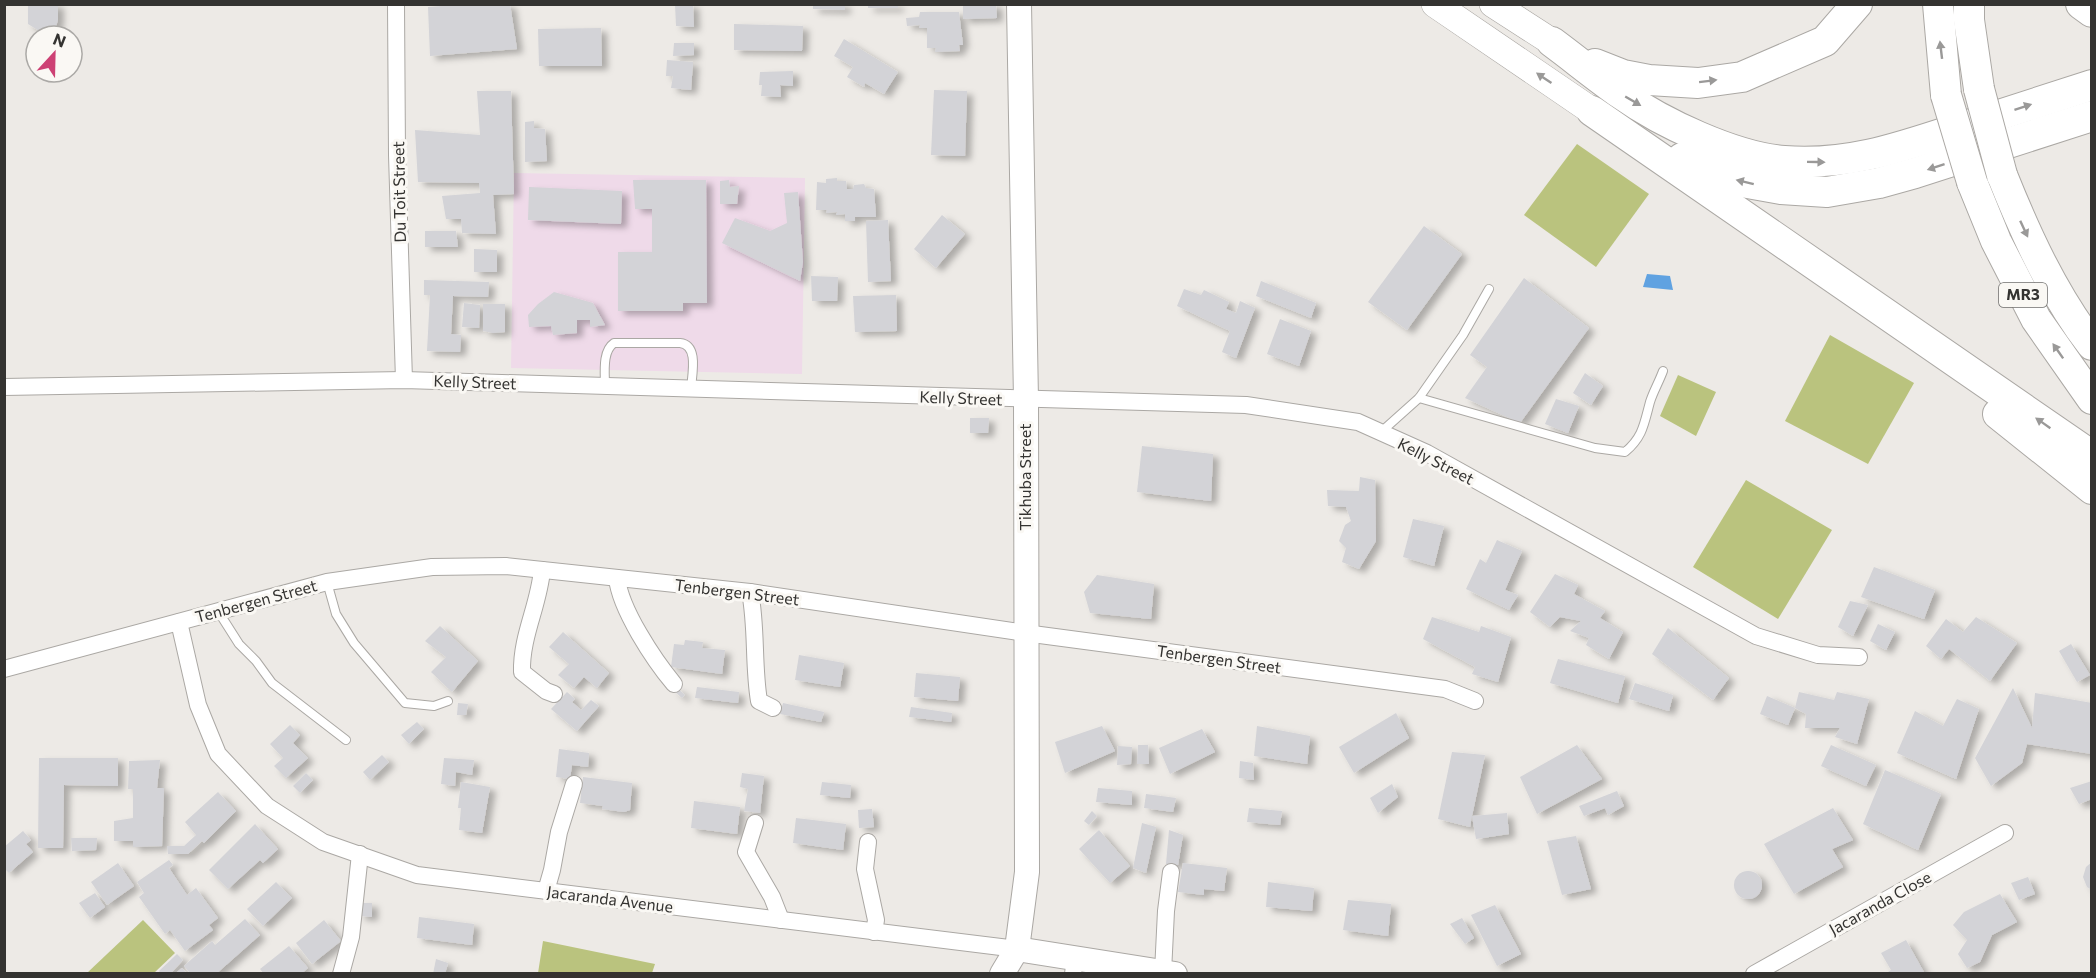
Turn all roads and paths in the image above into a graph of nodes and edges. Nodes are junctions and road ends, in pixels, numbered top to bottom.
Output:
1 (396, 4) edge
2 (1018, 4) edge
3 (1435, 4) edge
4 (1493, 4) edge
5 (1857, 4) edge
6 (1938, 4) edge
7 (1969, 4) edge
8 (2081, 4) edge
9 (2091, 12) edge
10 (1552, 42) junction
11 (2091, 85) edge
12 (1592, 111) junction
13 (2091, 116) edge
14 (1738, 212) junction
15 (1489, 289) dead end
16 (2060, 299) junction
17 (2091, 332) edge
18 (2091, 345) edge
19 (1663, 371) dead end
20 (404, 380) junction
21 (605, 386) junction
22 (4, 387) edge
23 (691, 389) junction
24 (1419, 398) junction
25 (2091, 399) edge
26 (1026, 400) junction
27 (1380, 433) junction
28 (2091, 456) edge
29 (2091, 489) edge
30 (542, 570) junction
31 (617, 578) junction
32 (327, 582) junction
33 (750, 592) junction
34 (218, 610) junction
35 (180, 622) junction
36 (1025, 633) junction
37 (1859, 657) dead end
38 (4, 669) edge
39 (674, 684) dead end
40 (554, 694) dead end
41 (448, 701) dead end
42 (1475, 701) dead end
43 (773, 708) dead end
44 (346, 740) dead end
45 (574, 783) dead end
46 (755, 823) dead end
47 (2005, 833) dead end
48 (868, 842) dead end
49 (360, 854) junction
50 (1171, 872) dead end
51 (546, 891) junction
52 (781, 920) junction
53 (874, 932) junction
54 (1017, 949) junction
55 (1074, 966) edge
56 (1169, 973) edge
57 (340, 974) edge
58 (1002, 974) edge
59 (1754, 974) edge

1 - 20 street, Du Toit Street
2 - 26 street, Tikhuba Street
12 -> 3 main road
4 - 10 main road
10 -> 5 highway
25 -> 6 highway, MR3, bridge
7 -> 16 highway, MR3, bridge
8 - 9 highway
10 -> 11 highway
13 -> 12 highway
12 - 14 highway
28 -> 14 highway
14 - 29 highway
15 - 24 lane
16 - 17 highway
16 - 18 highway, MR3
19 - 24 lane
20 - 21 street, Kelly Street
20 - 22 street, Kelly Street
21 - 23 street, Kelly Street
21 - 23 lane
23 - 26 street, Kelly Street
24 - 27 lane
26 - 27 street, Kelly Street
26 - 36 street, Tikhuba Street
27 - 37 street, Kelly Street
30 - 31 street, Tenbergen Street
30 - 32 street, Tenbergen Street
30 - 40 street
31 - 33 street, Tenbergen Street
31 - 39 street
32 - 34 street, Tenbergen Street
32 - 41 lane
33 - 36 street, Tenbergen Street
33 - 43 street
34 - 35 street, Tenbergen Street
34 - 44 lane
35 - 38 street, Tenbergen Street
35 - 49 street, Jacaranda Avenue
36 - 42 street, Tenbergen Street
36 - 54 street, Tikhuba Street
45 - 51 street
46 - 52 street
47 - 59 street, Jacaranda Close
48 - 53 street
49 - 51 street, Jacaranda Avenue
49 - 57 street
50 - 56 street
51 - 52 street, Jacaranda Avenue
52 - 53 street, Jacaranda Avenue
53 - 54 street, Jacaranda Avenue
54 - 55 street, Jacaranda Avenue
54 - 58 street
55 - 56 street, Jacaranda Avenue

